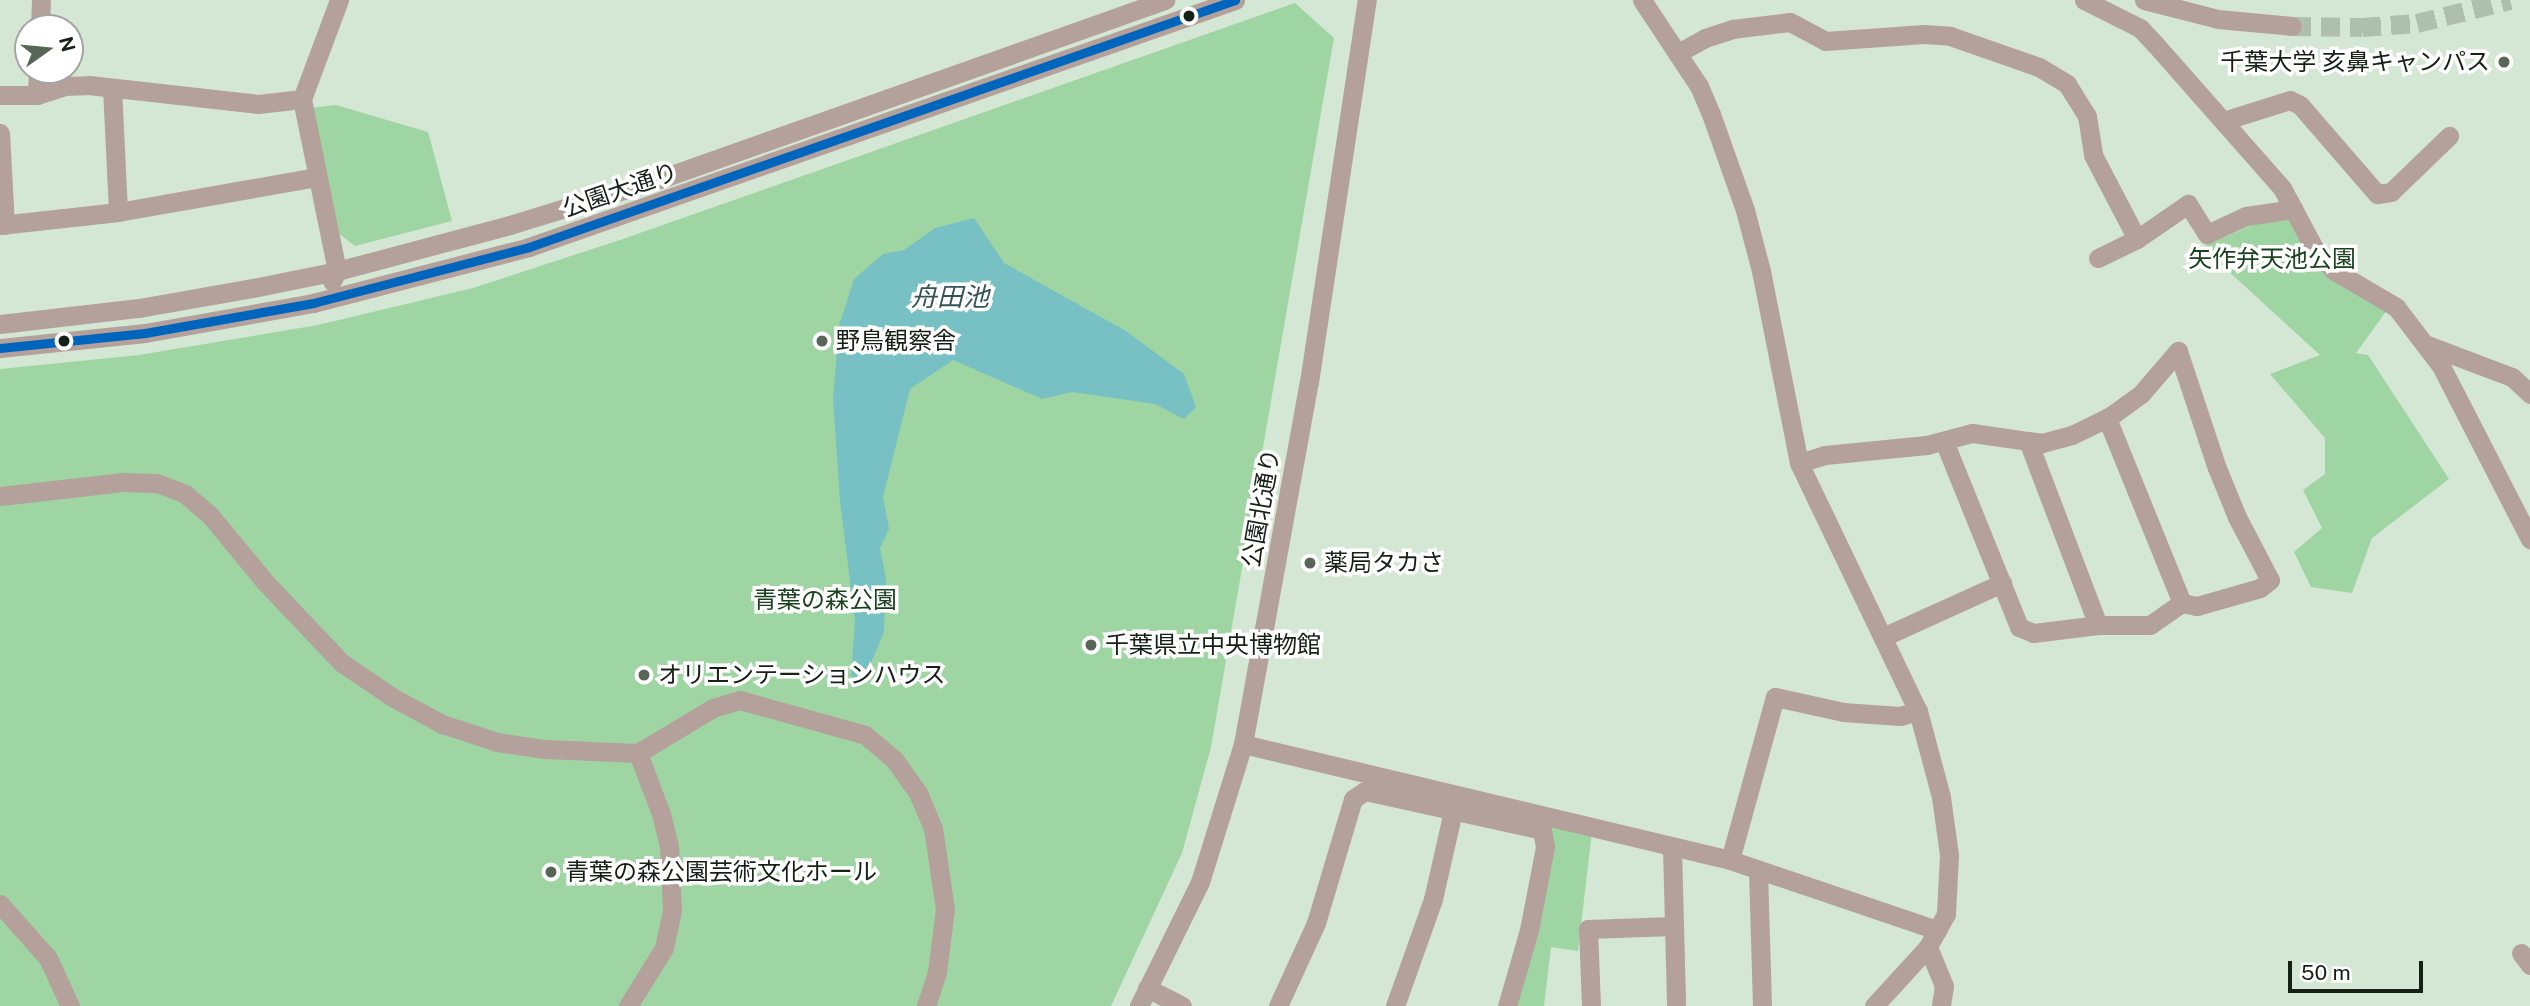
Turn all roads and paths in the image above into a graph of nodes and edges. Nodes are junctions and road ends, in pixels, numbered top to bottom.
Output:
1 (339, 0) edge
2 (1165, 0) edge
3 (1235, 0) edge
4 (1367, 0) edge
5 (1642, 0) edge
6 (2084, 0) edge
7 (2144, 0) edge
8 (2291, 26) tunnel mouth
9 (1678, 52) junction
10 (37, 84) edge
11 (112, 89) junction
12 (37, 94) junction
13 (0, 95) edge
14 (302, 99) junction
15 (2224, 121) junction
16 (0, 133) edge
17 (2449, 136) dead end
18 (316, 177) junction
19 (2293, 209) junction
20 (118, 212) junction
21 (3, 225) edge
22 (2137, 239) junction
23 (2098, 258) dead end
24 (337, 271) junction
25 (372, 287) junction
26 (322, 300) junction
27 (0, 324) edge
28 (2427, 345) junction
29 (0, 348) edge
30 (2530, 394) edge
31 (2107, 418) junction
32 (1944, 440) junction
33 (2028, 441) junction
34 (1799, 463) junction
35 (0, 496) edge
36 (2530, 539) edge
37 (2002, 583) junction
38 (2182, 603) junction
39 (2098, 625) junction
40 (1883, 637) junction
41 (1918, 711) junction
42 (1243, 744) junction
43 (638, 752) junction
44 (1453, 811) junction
45 (1672, 848) junction
46 (1730, 860) junction
47 (1759, 871) junction
48 (0, 904) edge
49 (1673, 926) junction
50 (1933, 938) junction
51 (1143, 997) edge
52 (70, 1006) edge
53 (628, 1006) edge
54 (926, 1006) edge
55 (1182, 1006) edge
56 (1279, 1006) edge
57 (1395, 1006) edge
58 (1507, 1006) edge
59 (1591, 1006) edge
60 (1676, 1006) edge
61 (1762, 1006) edge
62 (1874, 1006) edge
63 (1941, 1006) edge

1 - 14 street
2 - 24 street, 公園大通り
3 - 25 street, 公園大通り
4 - 42 street, 公園北通り
5 - 9 street
6 - 15 street
7 - 8 street
9 - 22 street
9 - 34 street
10 - 12 street
11 - 12 street
11 - 14 street
11 - 20 street
12 - 13 street
14 - 18 street
15 - 17 street
15 - 19 street
16 - 21 street
18 - 20 street
18 - 24 street
19 - 22 street
19 - 28 street
20 - 21 street
22 - 23 street
24 - 25 street
24 - 26 street
24 - 27 street, 公園大通り
25 - 26 street, 公園大通り
26 - 29 street, 公園大通り
28 - 30 street
28 - 36 street
31 - 33 street
31 - 38 street
31 - 38 street
32 - 33 street
32 - 34 street
32 - 37 street
33 - 39 street
34 - 40 street
35 - 43 street
37 - 39 street
37 - 40 street
38 - 39 street
40 - 41 street
41 - 46 street
41 - 50 street
42 - 45 street
42 - 51 street, 公園北通り
43 - 53 street
43 - 54 street
44 - 56 street
44 - 57 street
44 - 58 street
45 - 46 street
45 - 49 street
46 - 47 street
47 - 50 street
47 - 61 street
48 - 52 street
49 - 59 street
49 - 60 street
50 - 62 street
50 - 63 street
51 - 55 street

